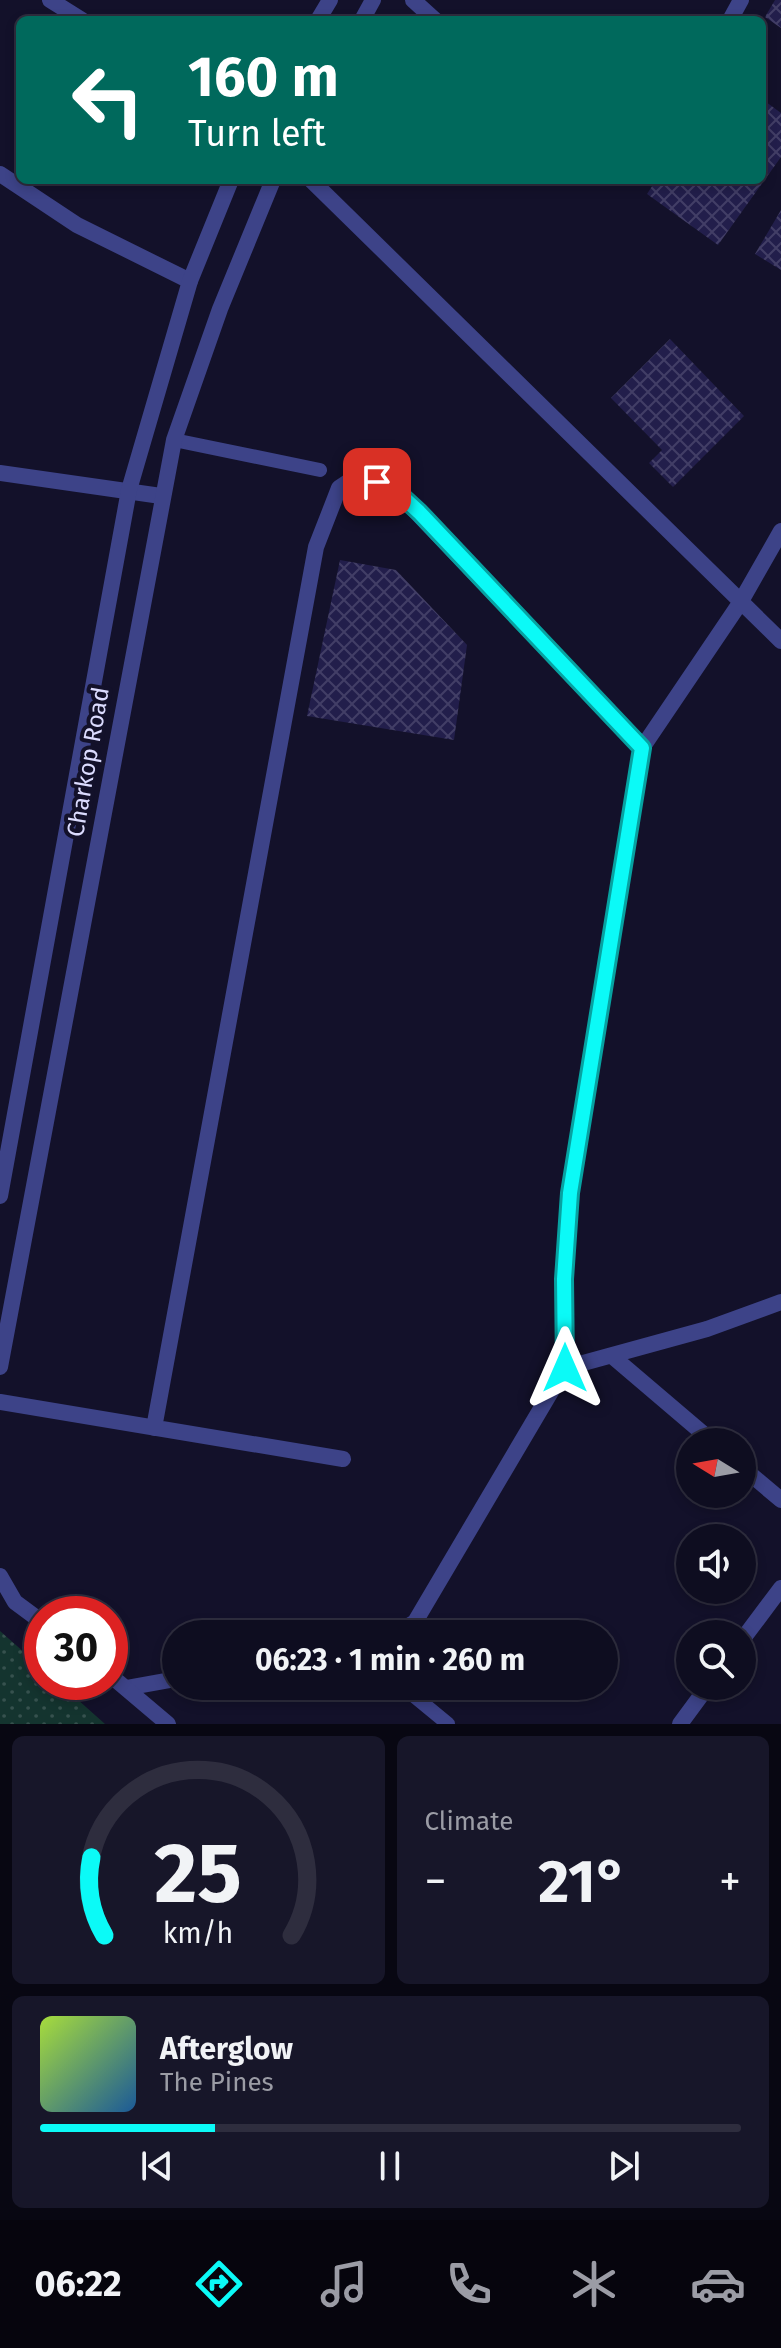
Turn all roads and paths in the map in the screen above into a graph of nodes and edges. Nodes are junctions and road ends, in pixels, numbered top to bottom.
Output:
1 (50, 0) edge
2 (413, 0) edge
3 (76, 16) edge
4 (431, 16) edge
5 (0, 174) edge
6 (229, 184) edge
7 (271, 184) edge
8 (315, 184) edge
9 (190, 281) junction
10 (174, 440) junction
11 (320, 470) dead end
12 (0, 473) edge
13 (129, 490) junction
14 (161, 496) junction
15 (781, 531) edge
16 (740, 603) junction
17 (781, 641) edge
18 (642, 748) junction
19 (0, 1196) edge
20 (781, 1302) edge
21 (612, 1356) junction
22 (0, 1367) edge
23 (565, 1368) junction
24 (0, 1402) edge
25 (154, 1428) junction
26 (697, 1428) edge
27 (343, 1459) dead end
28 (756, 1479) edge
29 (781, 1500) edge
30 (0, 1576) edge
31 (781, 1588) edge
32 (8, 1600) edge
33 (416, 1620) edge
34 (756, 1621) edge
35 (162, 1682) edge
36 (128, 1688) edge
37 (128, 1690) edge
38 (419, 1700) edge
39 (698, 1700) edge
40 (168, 1724) edge
41 (448, 1724) edge
42 (680, 1724) edge

1 - 3 street
2 - 4 street
5 - 9 street
6 - 9 street, Charkop Road
7 - 10 street, Charkop Road
8 - 16 street
9 - 13 street, Charkop Road
10 - 11 lane
10 - 14 street, Charkop Road
12 - 13 street
13 - 14 street
13 - 19 street, Charkop Road
14 - 22 street, Charkop Road
15 - 16 street
16 - 17 street
16 - 18 street
18 - 23 street
18 - 25 street
20 - 21 street
21 - 23 street
21 - 26 street
23 - 33 street
24 - 25 street
25 - 27 street
28 - 29 street
30 - 32 street
31 - 34 street
35 - 36 street
37 - 40 street
38 - 41 lane
39 - 42 street

